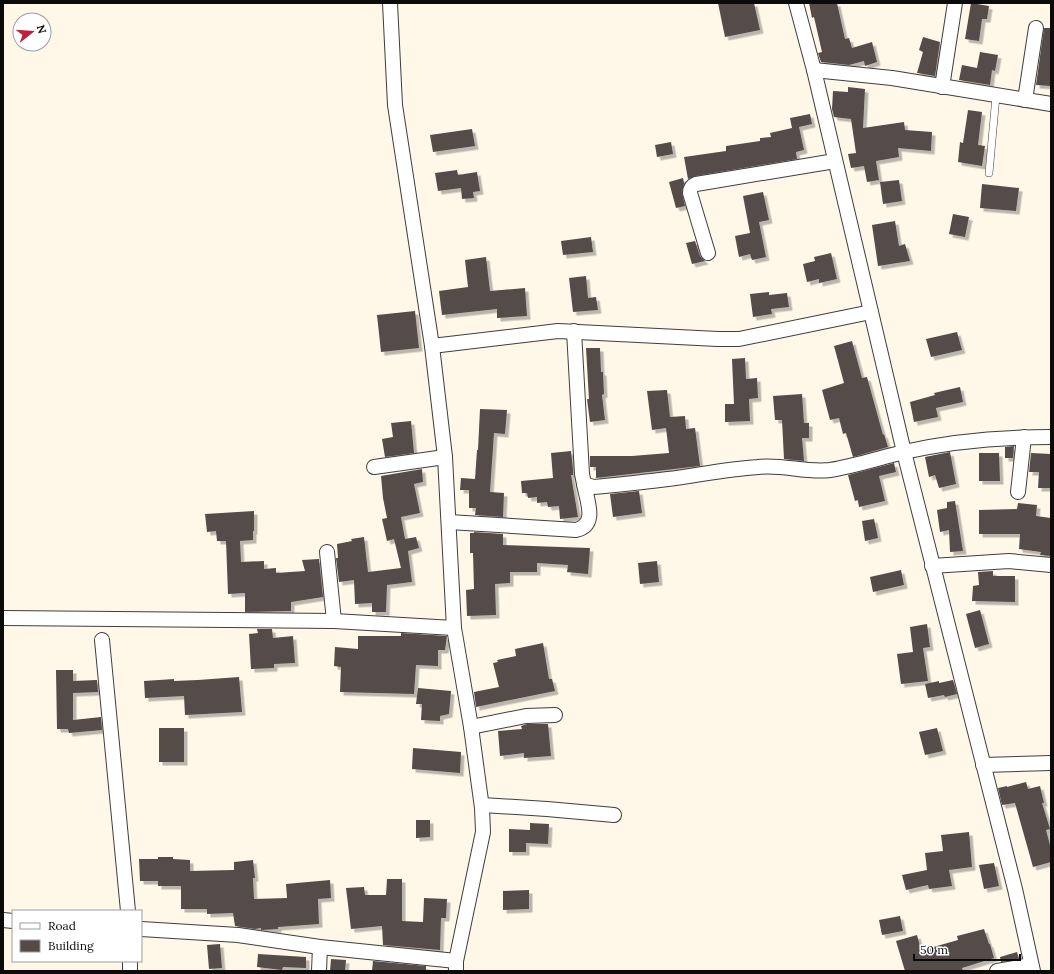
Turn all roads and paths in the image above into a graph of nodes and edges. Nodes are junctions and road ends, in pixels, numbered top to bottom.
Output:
1 (390, 3) edge
2 (796, 3) edge
3 (955, 3) edge
4 (1036, 28) dead end
5 (814, 70) junction
6 (942, 87) junction
7 (996, 96) junction
8 (1025, 100) junction
9 (1051, 104) edge
10 (835, 161) junction
11 (989, 173) dead end
12 (708, 253) dead end
13 (871, 312) junction
14 (574, 331) junction
15 (432, 346) junction
16 (1024, 437) junction
17 (1051, 437) edge
18 (904, 452) junction
19 (445, 457) junction
20 (374, 467) dead end
21 (584, 484) junction
22 (1018, 492) dead end
23 (449, 522) junction
24 (327, 552) dead end
25 (1051, 565) edge
26 (932, 566) junction
27 (3, 618) edge
28 (334, 621) junction
29 (454, 628) junction
30 (102, 640) dead end
31 (555, 715) dead end
32 (471, 726) junction
33 (1051, 763) edge
34 (983, 765) junction
35 (482, 805) junction
36 (614, 815) dead end
37 (128, 910) edge
38 (142, 929) edge
39 (320, 948) junction
40 (456, 966) edge
41 (1032, 968) edge
42 (319, 971) edge
43 (997, 971) edge

1 - 15 street
2 - 5 street
3 - 6 street
4 - 8 street
5 - 6 street
5 - 10 street
6 - 7 street
7 - 8 street
7 - 11 lane
8 - 9 street
10 - 12 street
10 - 13 street
13 - 14 street
13 - 18 street
14 - 15 street
14 - 21 street
15 - 19 street
16 - 17 street
16 - 18 street
16 - 22 street
18 - 21 street
18 - 26 street
19 - 20 street
19 - 23 street
21 - 23 street
23 - 29 street
24 - 28 street
25 - 26 street
26 - 34 street
27 - 28 street
28 - 29 street
29 - 32 street
30 - 37 street
31 - 32 street
32 - 35 street
33 - 34 street
34 - 41 street
35 - 36 street
35 - 40 street
38 - 39 street
39 - 40 street
39 - 42 street
41 - 43 street

